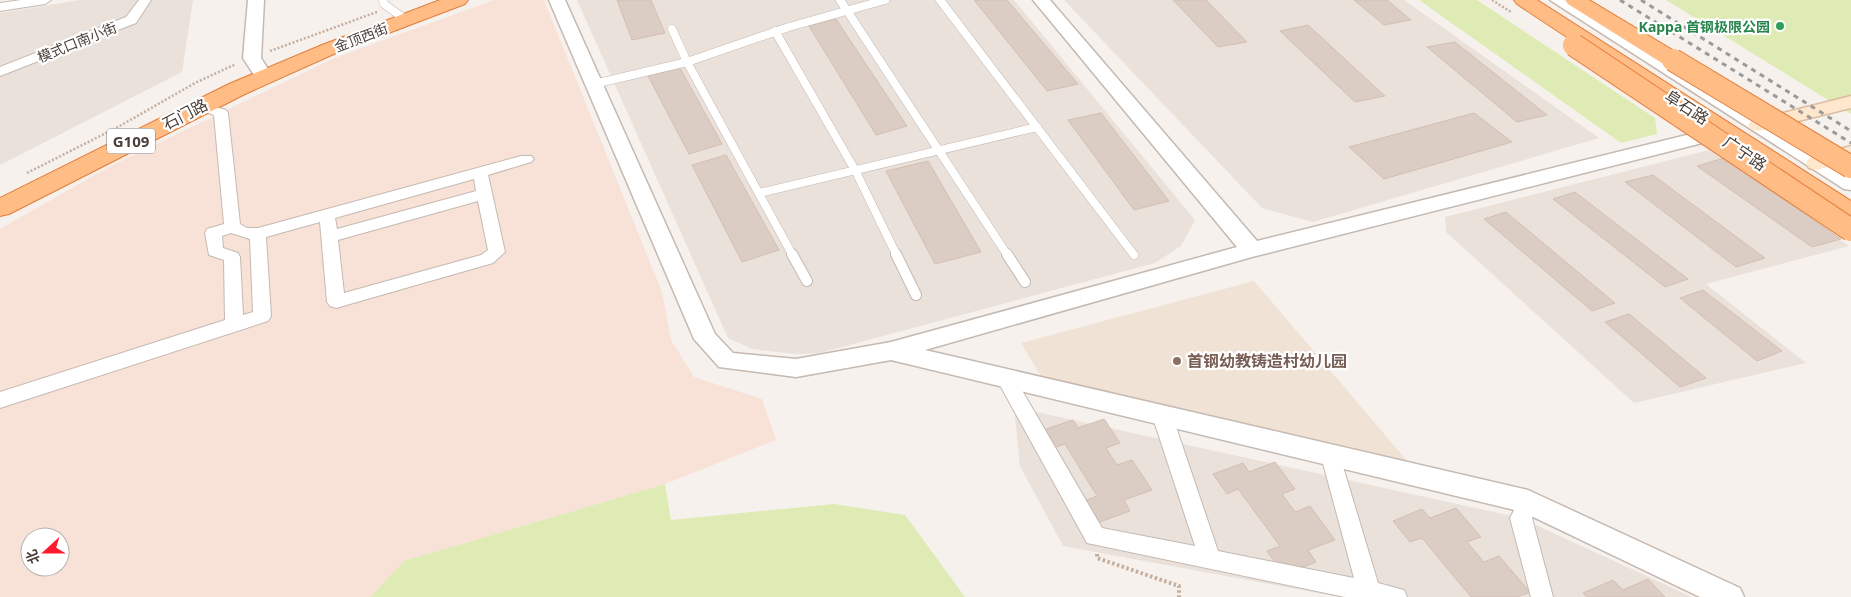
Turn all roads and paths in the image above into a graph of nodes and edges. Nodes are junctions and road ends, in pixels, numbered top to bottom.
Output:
1 (45, 0) edge
2 (145, 0) edge
3 (256, 0) edge
4 (431, 0) edge
5 (458, 0) edge
6 (557, 0) edge
7 (840, 0) edge
8 (886, 0) edge
9 (940, 0) edge
10 (1041, 0) edge
11 (1503, 0) edge
12 (1513, 0) edge
13 (1524, 0) edge
14 (1543, 0) edge
15 (1558, 0) edge
16 (1575, 0) edge
17 (0, 7) edge
18 (848, 10) junction
19 (395, 11) edge
20 (672, 29) dead end
21 (775, 31) junction
22 (686, 62) junction
23 (0, 72) edge
24 (261, 73) junction
25 (594, 84) junction
26 (1851, 102) edge
27 (200, 106) junction
28 (1758, 125) junction
29 (1037, 127) junction
30 (1715, 134) junction
31 (939, 150) junction
32 (1851, 153) edge
33 (526, 159) dead end
34 (1817, 163) junction
35 (1851, 167) edge
36 (855, 170) junction
37 (480, 172) junction
38 (1851, 184) edge
39 (759, 193) junction
40 (485, 194) junction
41 (1851, 195) edge
42 (0, 196) edge
43 (0, 208) edge
44 (1851, 213) edge
45 (327, 215) junction
46 (1851, 224) edge
47 (232, 227) junction
48 (1851, 230) edge
49 (258, 234) junction
50 (329, 237) junction
51 (1252, 250) junction
52 (1134, 255) dead end
53 (807, 281) dead end
54 (1025, 282) dead end
55 (916, 295) dead end
56 (234, 324) junction
57 (891, 351) junction
58 (1005, 378) junction
59 (0, 400) edge
60 (1162, 415) junction
61 (1331, 456) junction
62 (1528, 502) junction
63 (1095, 536) junction
64 (1210, 559) junction
65 (1369, 591) junction
66 (1179, 597) edge
67 (1396, 597) edge
68 (1542, 597) edge
69 (1730, 597) edge

1 - 17 street
2 - 23 street, 模式口南小街
3 - 24 street
4 - 19 highway, 金顶西街 / G109
5 - 19 highway, 金顶西街 / G109
6 - 25 street
7 - 18 lane
8 - 18 lane
9 - 29 lane
10 - 51 street
11 - 48 highway, bridge
12 - 30 street, 广宁路
13 - 44 highway, 阜石路
14 - 41 highway, 阜石路
15 - 28 street, 广宁路
16 - 35 highway, bridge
18 - 21 lane
18 - 31 lane
19 - 24 highway, 金顶西街 / G109
20 - 22 lane
21 - 22 lane
21 - 36 lane
22 - 25 lane
22 - 39 lane
24 - 27 highway, 石门路 / G109
24 - 42 highway, 石门路 / G109
25 - 57 street
26 - 28 main road
27 - 43 highway, 石门路 / G109
27 - 47 street
28 - 34 street, 广宁路
29 - 31 lane
29 - 52 lane
30 - 46 street, 广宁路
30 - 51 street
31 - 36 lane
31 - 54 lane
32 - 34 main road
33 - 37 street
34 - 38 street, 广宁路
36 - 39 lane
36 - 55 lane
37 - 40 street
37 - 45 street
39 - 53 lane
40 - 50 street
40 - 50 street
45 - 49 street
45 - 50 street
47 - 49 street
47 - 56 street
49 - 56 street
51 - 57 street
56 - 59 street
57 - 58 street
58 - 60 street
58 - 63 street
60 - 61 street
60 - 64 street
61 - 62 street
61 - 65 street
62 - 68 street
62 - 69 street
63 - 64 street
63 - 66 path
64 - 65 street
65 - 67 street

